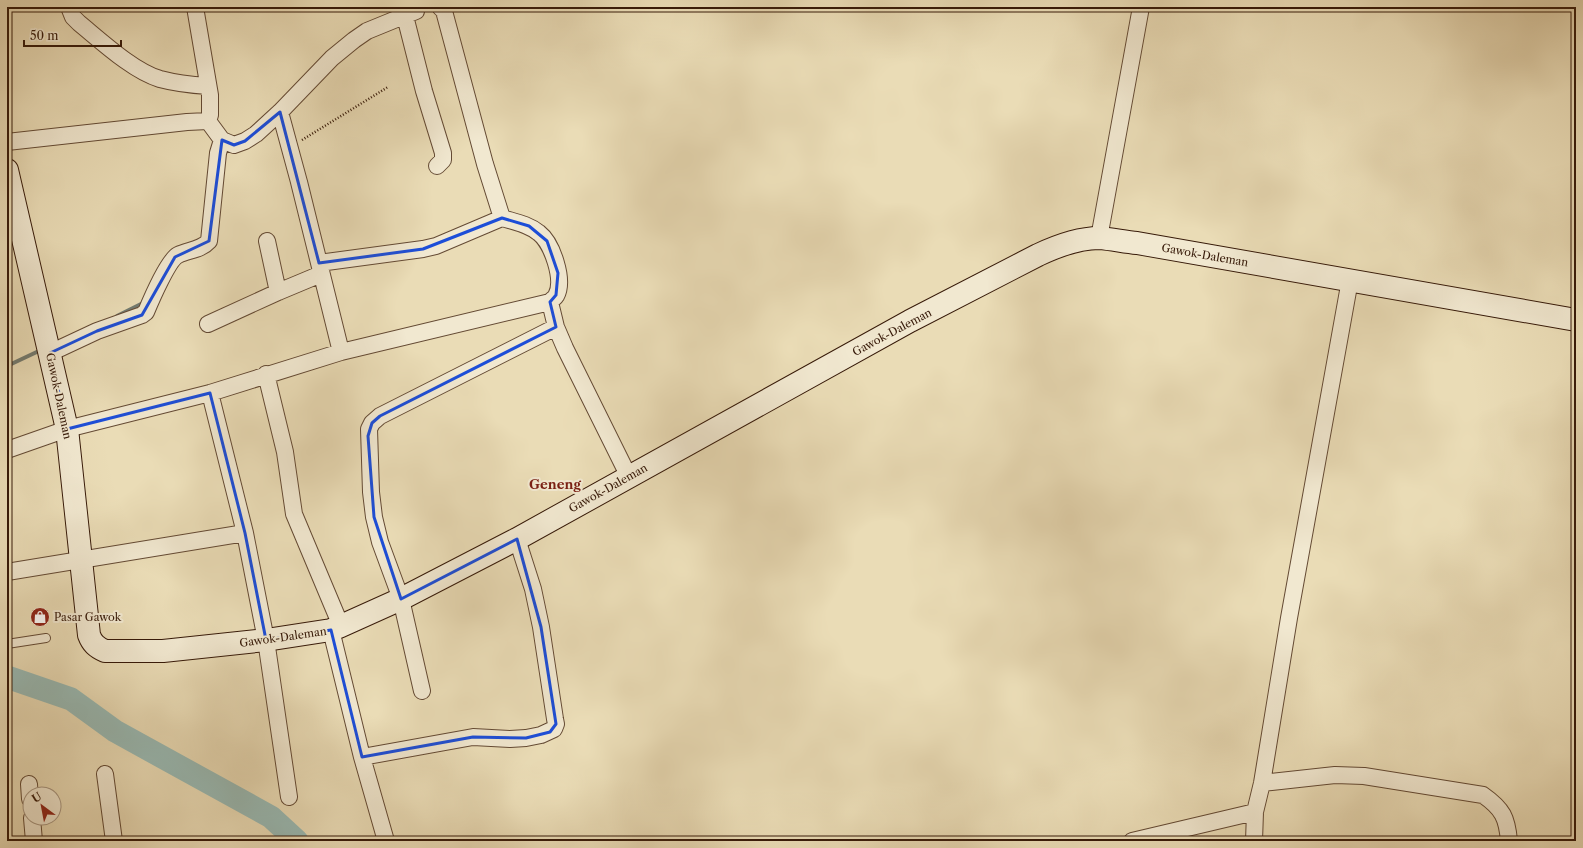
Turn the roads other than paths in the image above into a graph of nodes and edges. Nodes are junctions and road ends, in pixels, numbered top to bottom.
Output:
1 (69, 7) edge
2 (195, 7) edge
3 (440, 7) edge
4 (1141, 7) edge
5 (416, 10) edge
6 (209, 95) junction
7 (280, 112) junction
8 (208, 121) junction
9 (222, 140) junction
10 (7, 142) edge
11 (437, 166) dead end
12 (7, 170) edge
13 (502, 218) junction
14 (1099, 238) junction
15 (267, 241) dead end
16 (320, 268) junction
17 (1350, 280) junction
18 (278, 292) junction
19 (550, 302) junction
20 (1576, 320) edge
21 (208, 324) dead end
22 (556, 327) junction
23 (341, 352) junction
24 (50, 353) junction
25 (266, 374) junction
26 (210, 393) junction
27 (67, 429) junction
28 (7, 450) edge
29 (629, 477) junction
30 (245, 532) junction
31 (516, 538) junction
32 (80, 560) junction
33 (7, 572) edge
34 (401, 598) junction
35 (336, 628) junction
36 (46, 638) dead end
37 (266, 640) junction
38 (7, 644) edge
39 (422, 692) dead end
40 (362, 757) junction
41 (105, 774) dead end
42 (1262, 782) junction
43 (289, 797) dead end
44 (1255, 812) junction
45 (33, 826) edge
46 (34, 841) edge
47 (114, 841) edge
48 (386, 841) edge
49 (1132, 841) edge
50 (1254, 841) edge
51 (1509, 841) edge

1 - 6 street
2 - 6 street
3 - 13 street
4 - 14 street
5 - 7 street
5 - 11 street
6 - 8 street
7 - 9 street
7 - 16 street
8 - 9 street
8 - 10 street
9 - 24 street
12 - 24 street, Gawok-Daleman
13 - 16 street
13 - 19 street
14 - 17 street, Gawok-Daleman
14 - 29 street, Gawok-Daleman
15 - 18 street
16 - 18 street
16 - 23 street
17 - 20 street, Gawok-Daleman
17 - 42 street
18 - 21 street
19 - 22 street
19 - 23 street
22 - 29 street
22 - 34 street
23 - 25 street
24 - 27 street, Gawok-Daleman
25 - 26 street
25 - 35 street
26 - 27 street
26 - 30 street
27 - 28 street
27 - 32 street, Gawok-Daleman
29 - 31 street, Gawok-Daleman
30 - 32 street
30 - 37 street
31 - 34 street, Gawok-Daleman
31 - 40 street
32 - 33 street
32 - 37 street, Gawok-Daleman
34 - 35 street, Gawok-Daleman
34 - 39 street
35 - 37 street, Gawok-Daleman
35 - 40 street
36 - 38 lane
37 - 43 street
40 - 48 street
41 - 47 street
42 - 44 street
42 - 51 street
44 - 49 street
44 - 50 street
45 - 46 street

